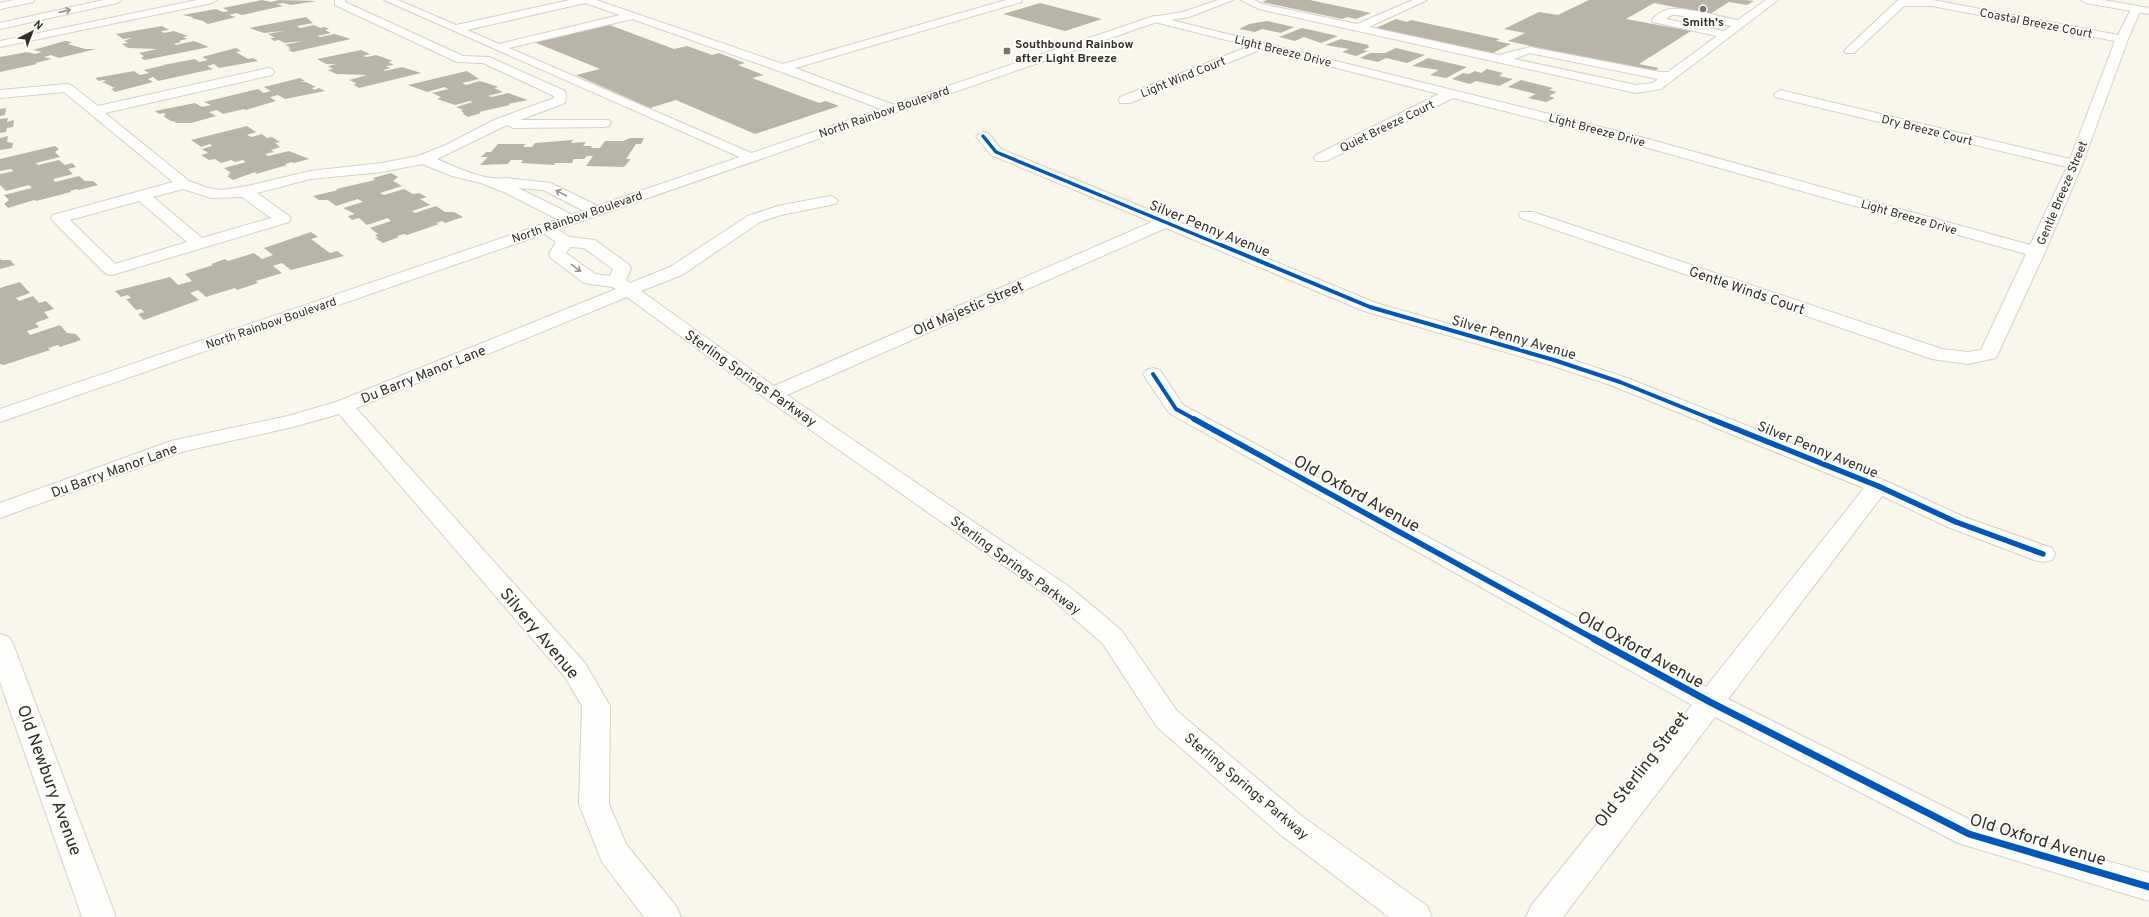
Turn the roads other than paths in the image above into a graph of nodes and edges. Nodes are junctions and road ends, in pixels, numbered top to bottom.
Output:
1 (8, 0) edge
2 (29, 0) edge
3 (117, 0) edge
4 (212, 0) edge
5 (340, 0) edge
6 (389, 0) edge
7 (585, 0) edge
8 (1017, 0) edge
9 (1228, 0) edge
10 (1246, 0) edge
11 (1422, 0) edge
12 (1773, 0) edge
13 (2086, 0) edge
14 (0, 2) edge
15 (1176, 5) dead end
16 (0, 6) edge
17 (2143, 10) edge
18 (633, 16) junction
19 (1154, 19) junction
20 (1740, 24) junction
21 (0, 26) edge
22 (1357, 28) junction
23 (455, 29) junction
24 (1725, 35) junction
25 (2122, 39) junction
26 (0, 44) edge
27 (1263, 45) junction
28 (500, 49) junction
29 (1850, 51) dead end
30 (1496, 59) junction
31 (783, 68) junction
32 (268, 72) dead end
33 (1670, 76) junction
34 (1452, 93) junction
35 (0, 94) edge
36 (1780, 94) dead end
37 (1125, 100) dead end
38 (892, 109) junction
39 (95, 111) junction
40 (604, 123) dead end
41 (497, 124) junction
42 (983, 136) dead end
43 (750, 158) junction
44 (1321, 158) dead end
45 (423, 159) junction
46 (2075, 165) junction
47 (486, 180) junction
48 (184, 184) junction
49 (245, 192) junction
50 (141, 196) junction
51 (830, 202) dead end
52 (596, 211) junction
53 (1527, 215) dead end
54 (571, 220) junction
55 (1164, 223) junction
56 (545, 228) junction
57 (565, 242) junction
58 (199, 244) junction
59 (2037, 252) junction
60 (623, 286) junction
61 (1968, 358) joint
62 (1153, 374) dead end
63 (772, 394) junction
64 (343, 406) junction
65 (0, 416) edge
66 (1878, 486) junction
67 (0, 511) edge
68 (2043, 554) dead end
69 (0, 644) edge
70 (1710, 702) junction
71 (2149, 887) edge
72 (99, 917) edge
73 (664, 917) edge
74 (1415, 917) edge
75 (1543, 917) edge

1 - 14 main road
2 - 16 main road
21 -> 3 main road
4 - 26 main road
5 - 41 main road
6 - 23 main road
7 - 18 main road
7 - 23 main road
8 - 31 main road
9 - 19 main road, North Rainbow Boulevard
10 - 22 main road
11 - 22 main road
12 - 20 main road
13 - 17 main road
15 - 19 main road, North Rainbow Boulevard
17 - 25 main road, Gentle Breeze Street
18 - 28 main road
18 - 31 main road
19 - 27 main road, Light Breeze Drive
19 - 38 main road, North Rainbow Boulevard
20 - 24 main road
20 - 24 main road
22 - 30 main road
23 - 28 main road
24 - 33 main road
25 - 29 main road, Coastal Breeze Court
25 - 46 main road, Gentle Breeze Street
27 - 34 main road, Light Breeze Drive
27 - 37 main road, Light Wind Court
28 - 43 main road
30 - 33 main road
30 - 33 main road
31 - 38 main road
32 - 39 main road
34 - 44 main road, Quiet Breeze Court
34 - 59 main road, Light Breeze Drive
35 - 39 main road
36 - 46 main road, Dry Breeze Court
38 - 43 main road, North Rainbow Boulevard
39 - 48 main road
40 - 41 main road
41 - 45 main road
42 - 55 main road, Silver Penny Avenue
43 - 52 main road, North Rainbow Boulevard
45 - 47 main road
45 - 49 main road
46 - 59 main road, Gentle Breeze Street
52 -> 47 main road
47 - 54 main road
48 - 49 main road
48 - 50 main road
49 - 58 main road
50 - 58 main road
50 - 58 main road
51 - 60 main road, Du Barry Manor Lane
52 - 54 main road, North Rainbow Boulevard
53 - 61 main road, Gentle Winds Court
54 - 56 main road, North Rainbow Boulevard
55 - 63 main road, Old Majestic Street
55 - 66 main road, Silver Penny Avenue
56 - 57 main road
56 - 65 main road, North Rainbow Boulevard
57 - 60 main road
57 -> 60 main road, Sterling Springs Parkway
59 - 61 main road, Gentle Breeze Street
60 - 63 main road, Sterling Springs Parkway
60 - 64 main road, Du Barry Manor Lane
62 - 70 main road, Old Oxford Avenue
63 - 74 main road, Sterling Springs Parkway
64 - 67 main road, Du Barry Manor Lane
64 - 73 main road, Silvery Avenue
66 - 68 main road, Silver Penny Avenue
66 - 70 main road, Old Sterling Street
69 - 72 main road, Old Newbury Avenue
70 - 71 main road, Old Oxford Avenue
70 - 75 main road, Old Sterling Street

